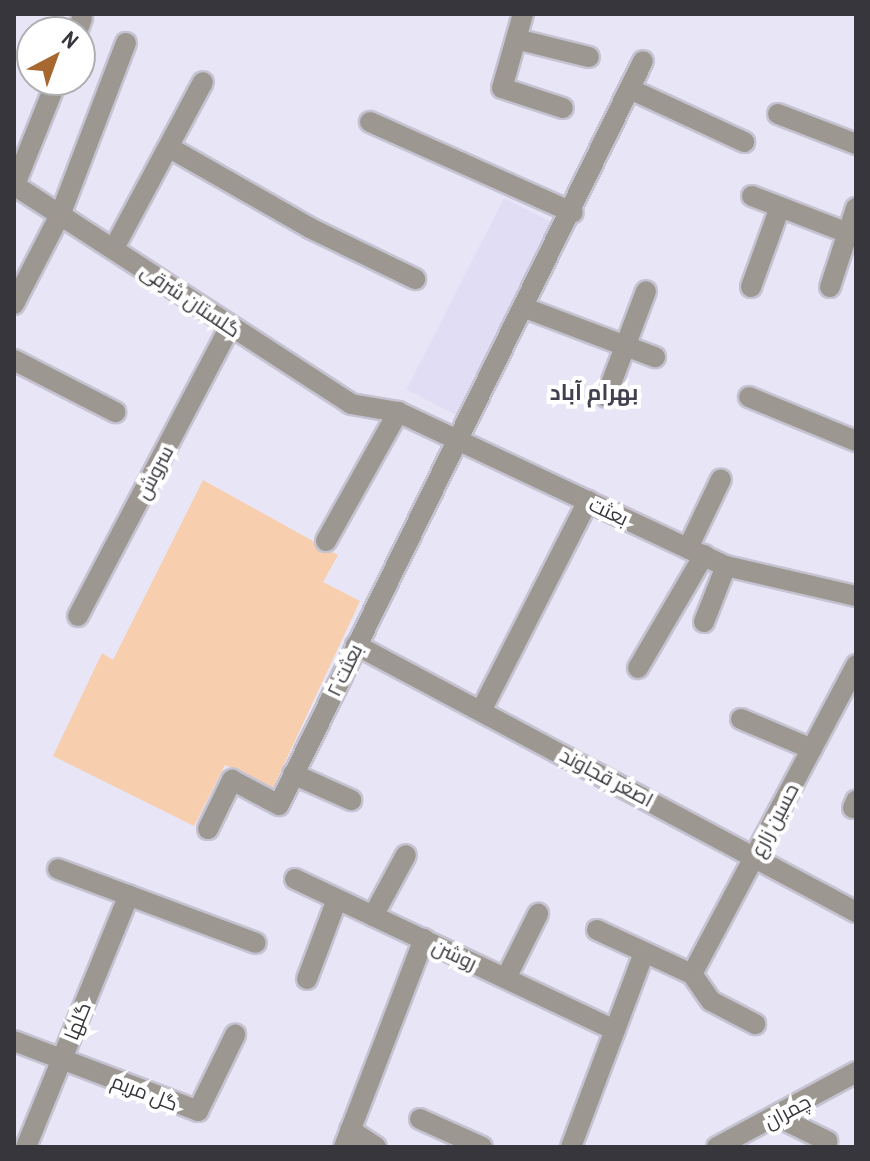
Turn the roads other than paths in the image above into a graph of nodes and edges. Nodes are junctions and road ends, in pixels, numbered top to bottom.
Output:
1 (523, 14) edge
2 (516, 39) junction
3 (126, 43) dead end
4 (589, 57) dead end
5 (643, 61) dead end
6 (203, 82) dead end
7 (630, 89) junction
8 (51, 96) edge
9 (563, 108) dead end
10 (778, 114) dead end
11 (370, 122) dead end
12 (744, 142) dead end
13 (856, 144) edge
14 (170, 148) junction
15 (14, 186) edge
16 (752, 196) dead end
17 (780, 207) junction
18 (856, 208) edge
19 (61, 213) junction
20 (573, 213) junction
21 (848, 233) junction
22 (114, 248) junction
23 (415, 279) dead end
24 (751, 287) dead end
25 (830, 287) dead end
26 (646, 291) dead end
27 (14, 304) edge
28 (525, 308) junction
29 (230, 327) junction
30 (627, 346) junction
31 (655, 357) dead end
32 (14, 360) edge
33 (606, 397) dead end
34 (749, 397) dead end
35 (369, 411) joint
36 (115, 412) dead end
37 (398, 412) junction
38 (456, 439) junction
39 (856, 441) edge
40 (721, 479) dead end
41 (588, 501) junction
42 (326, 541) dead end
43 (696, 552) junction
44 (726, 566) junction
45 (856, 596) edge
46 (78, 616) dead end
47 (704, 622) dead end
48 (356, 645) junction
49 (638, 668) dead end
50 (853, 676) edge
51 (481, 711) junction
52 (741, 719) dead end
53 (812, 749) junction
54 (293, 774) junction
55 (351, 800) dead end
56 (208, 829) dead end
57 (406, 855) dead end
58 (755, 855) junction
59 (58, 869) dead end
60 (295, 879) dead end
61 (129, 895) junction
62 (337, 899) junction
63 (856, 912) edge
64 (538, 914) dead end
65 (373, 916) junction
66 (597, 930) dead end
67 (424, 939) junction
68 (256, 943) dead end
69 (643, 955) junction
70 (692, 974) junction
71 (506, 978) junction
72 (307, 979) dead end
73 (755, 1024) dead end
74 (615, 1030) junction
75 (235, 1035) dead end
76 (14, 1041) edge
77 (62, 1060) junction
78 (856, 1072) edge
79 (778, 1117) junction
80 (420, 1119) dead end
81 (347, 1138) edge
82 (26, 1147) edge
83 (376, 1147) edge
84 (482, 1147) edge
85 (571, 1147) edge
86 (717, 1147) edge
87 (825, 1147) edge

1 - 2 street
2 - 4 street
2 - 9 street
3 - 19 street
5 - 7 street, بعثت ۲
6 - 14 street
7 - 12 street
7 - 20 street, بعثت ۲
8 - 15 street
10 - 13 street
11 - 20 street
14 - 22 street
14 - 23 street
15 - 19 street, گلستان شرقی
16 - 17 street
17 - 21 street
17 - 24 street
18 - 21 street
19 - 22 street, گلستان شرقی
19 - 27 street
20 - 28 street, بعثت ۲
21 - 25 street
22 - 29 street, گلستان شرقی
26 - 30 street
28 - 30 street
28 - 38 street, بعثت ۲
29 - 35 street, گلستان شرقی
29 - 46 street, سروش
30 - 31 street
30 - 33 street
32 - 36 street
34 - 39 street
35 - 37 street, بعثت
37 - 38 street, بعثت
37 - 42 street
38 - 41 street, بعثت
38 - 48 street, بعثت ۲
40 - 43 street
41 - 43 street, بعثت
41 - 51 street
43 - 44 street, بعثت
43 - 49 street
44 - 45 street, بعثت
44 - 47 street
48 - 51 street, اصغر قجاوند
48 - 54 street, بعثت ۲
50 - 53 street, حسین زارع
51 - 58 street, اصغر قجاوند
52 - 53 street
53 - 58 street, حسین زارع
54 - 55 street
54 - 56 street, بعثت ۲
57 - 65 street
58 - 63 street, اصغر قجاوند
58 - 70 street, حسین زارع
59 - 61 street
60 - 62 street, روشن
61 - 68 street
61 - 77 street, گلها
62 - 65 street, روشن
62 - 72 street
64 - 71 street
65 - 67 street, روشن
66 - 69 street
67 - 71 street, روشن
67 - 81 street
69 - 70 street
69 - 74 street
70 - 73 street
71 - 74 street, روشن
74 - 85 street
75 - 77 street, گل مریم
76 - 77 street, گل مریم
77 - 82 street, گلها
78 - 79 street, چمران
79 - 86 street, چمران
79 - 87 street
80 - 84 street
81 - 83 street

